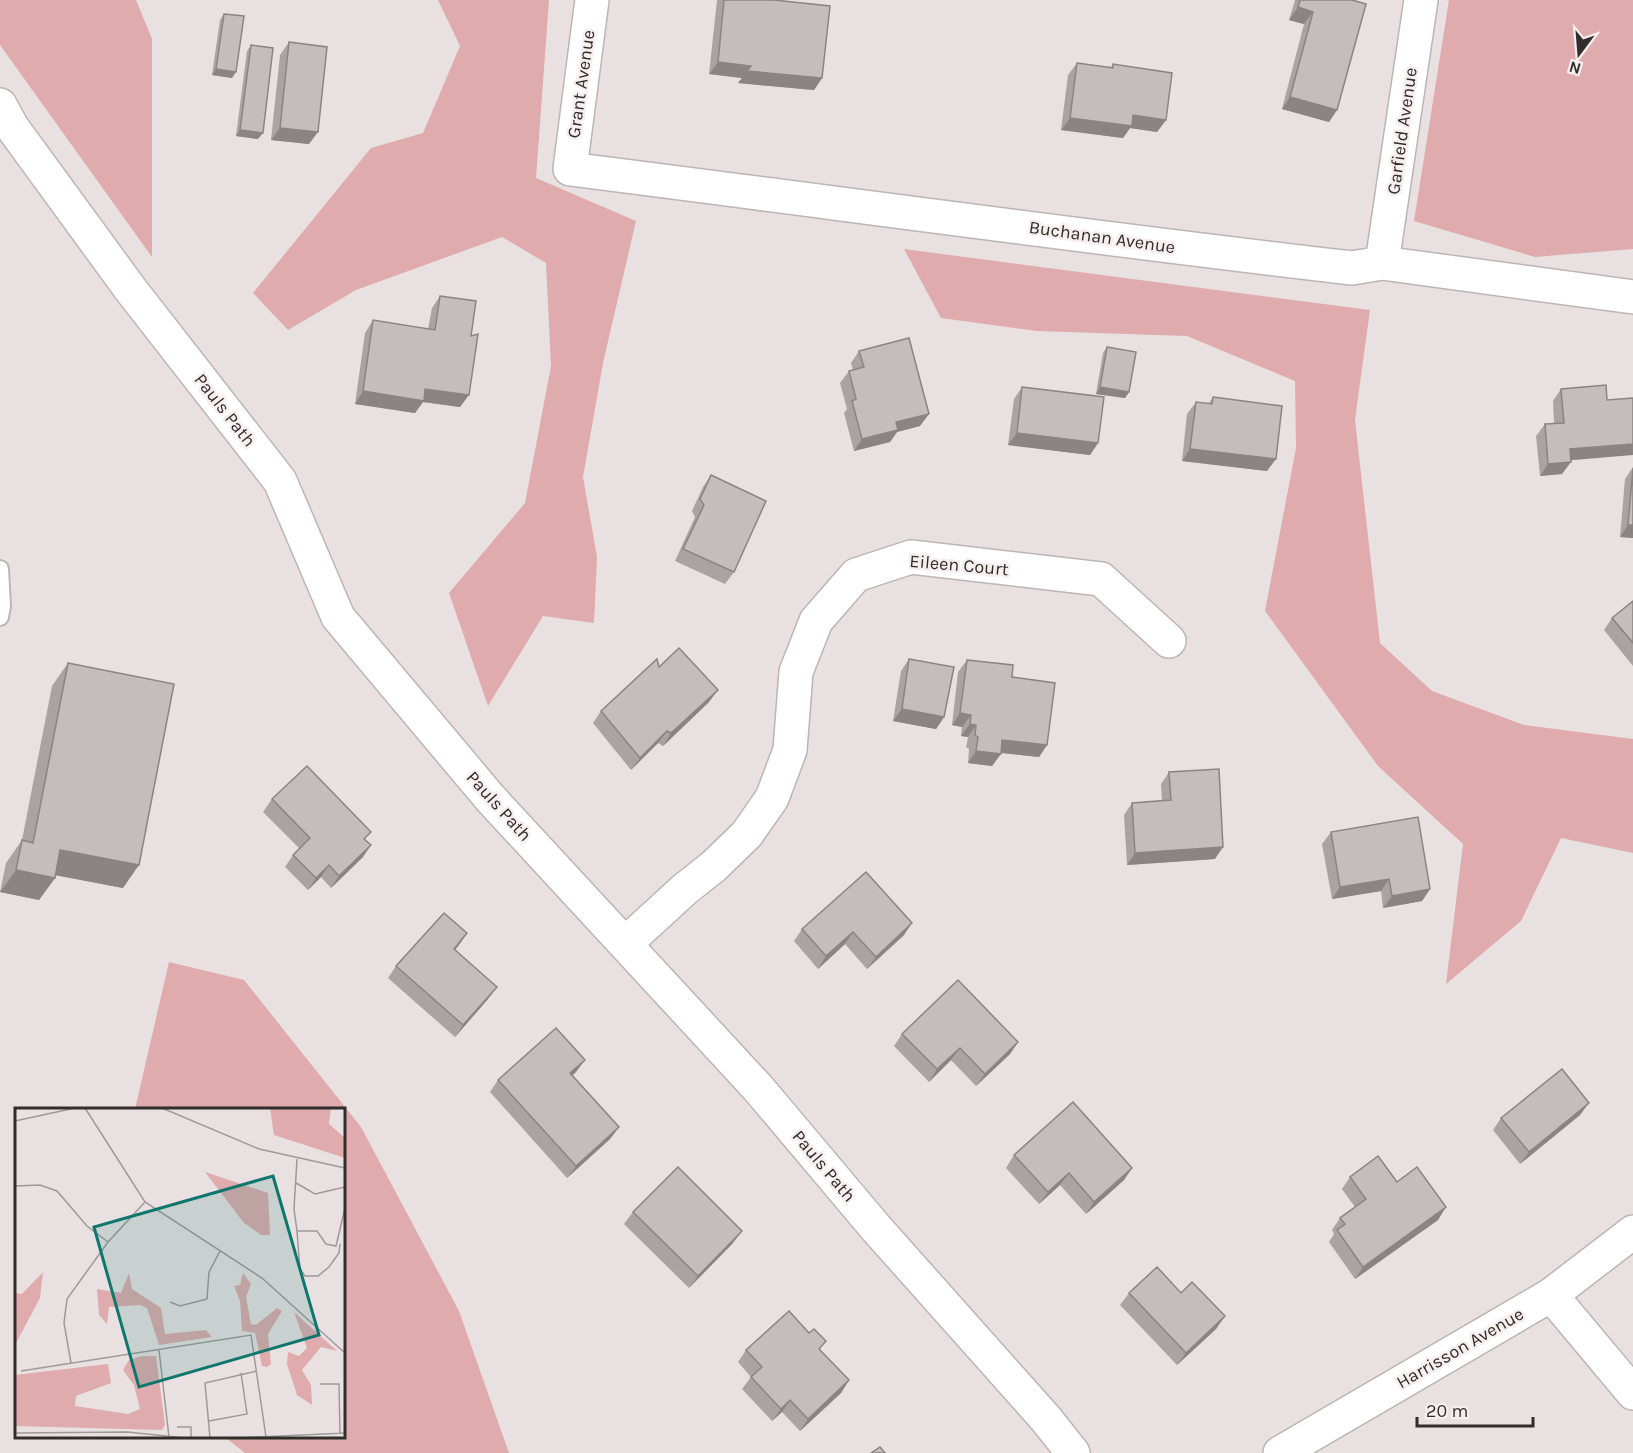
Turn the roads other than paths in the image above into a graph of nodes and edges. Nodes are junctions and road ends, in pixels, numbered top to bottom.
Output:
1 (592, 0) edge
2 (1421, 0) edge
3 (0, 105) edge
4 (570, 169) joint
5 (1382, 263) junction
6 (1633, 297) edge
7 (0, 569) edge
8 (0, 618) edge
9 (1169, 641) dead end
10 (626, 944) junction
11 (1633, 1232) edge
12 (1551, 1295) junction
13 (1633, 1394) edge
14 (1073, 1453) edge
15 (1280, 1453) edge

1 - 4 street, Grant Avenue
2 - 5 street, Garfield Avenue
3 - 10 street, Pauls Path
4 - 5 street, Buchanan Avenue
5 - 6 street, Buchanan Avenue
7 - 8 lane
9 - 10 street, Eileen Court
10 - 14 street, Pauls Path
11 - 12 street, Harrisson Avenue
12 - 13 street
12 - 15 street, Harrisson Avenue

